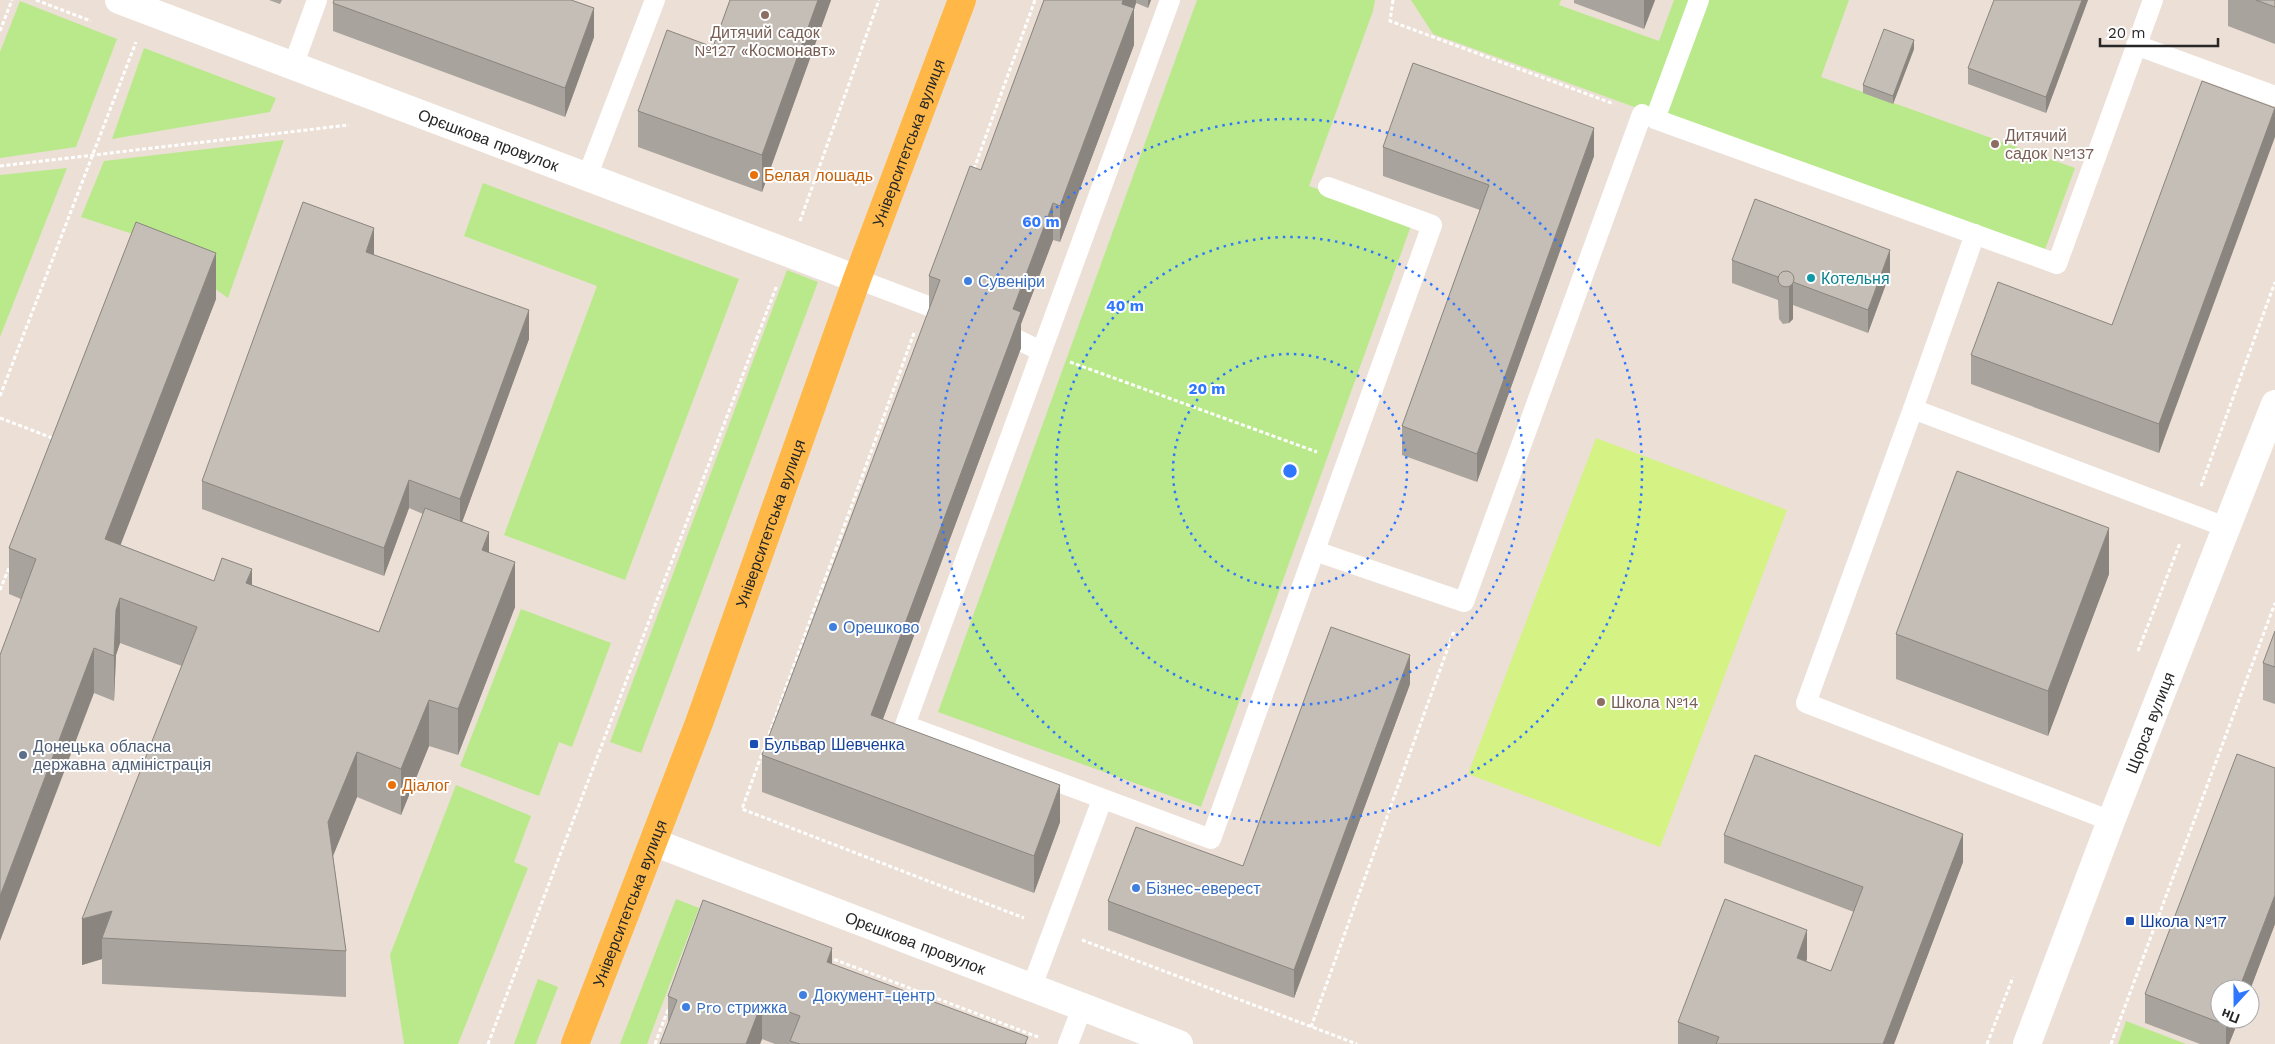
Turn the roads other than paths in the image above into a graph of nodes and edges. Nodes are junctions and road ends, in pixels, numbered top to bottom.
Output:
1 (119, 0) edge
2 (317, 0) edge
3 (655, 0) edge
4 (962, 0) edge
5 (1170, 0) edge
6 (1699, 0) edge
7 (2153, 0) edge
8 (2136, 45) junction
9 (293, 66) junction
10 (2275, 96) edge
11 (1642, 114) road end
12 (587, 177) junction
13 (1328, 187) dead end
14 (1975, 234) junction
15 (857, 279) junction
16 (928, 306) edge
17 (1016, 339) edge
18 (1041, 351) junction
19 (2275, 404) edge
20 (1913, 409) junction
21 (2228, 528) junction
22 (1315, 551) junction
23 (1102, 800) junction
24 (2111, 821) junction
25 (653, 842) junction
26 (1031, 989) junction
27 (1082, 1008) junction
28 (575, 1044) edge
29 (1068, 1044) edge
30 (1179, 1044) edge
31 (2027, 1044) edge

1 - 9 street, Орєшкова провулок
2 - 9 lane
3 - 12 lane
4 - 15 main road, Університетська вулиця
5 - 18 lane
6 - 14 lane
7 - 8 lane
8 - 10 lane
8 - 14 lane
9 - 12 street, Орєшкова провулок
11 - 22 lane
12 - 15 street, Орєшкова провулок
13 - 22 lane
14 - 20 lane
15 - 16 lane
15 - 25 main road, Університетська вулиця
17 - 18 lane
18 - 23 lane
19 - 21 street, Щорса вулиця
20 - 21 lane
20 - 24 lane
21 - 24 street, Щорса вулиця
22 - 23 lane
23 - 26 lane
24 - 31 street, Щорса вулиця
25 - 26 street, Орєшкова провулок
25 - 28 main road, Університетська вулиця
26 - 27 street, Орєшкова провулок
27 - 29 lane
27 - 30 street, Орєшкова провулок

